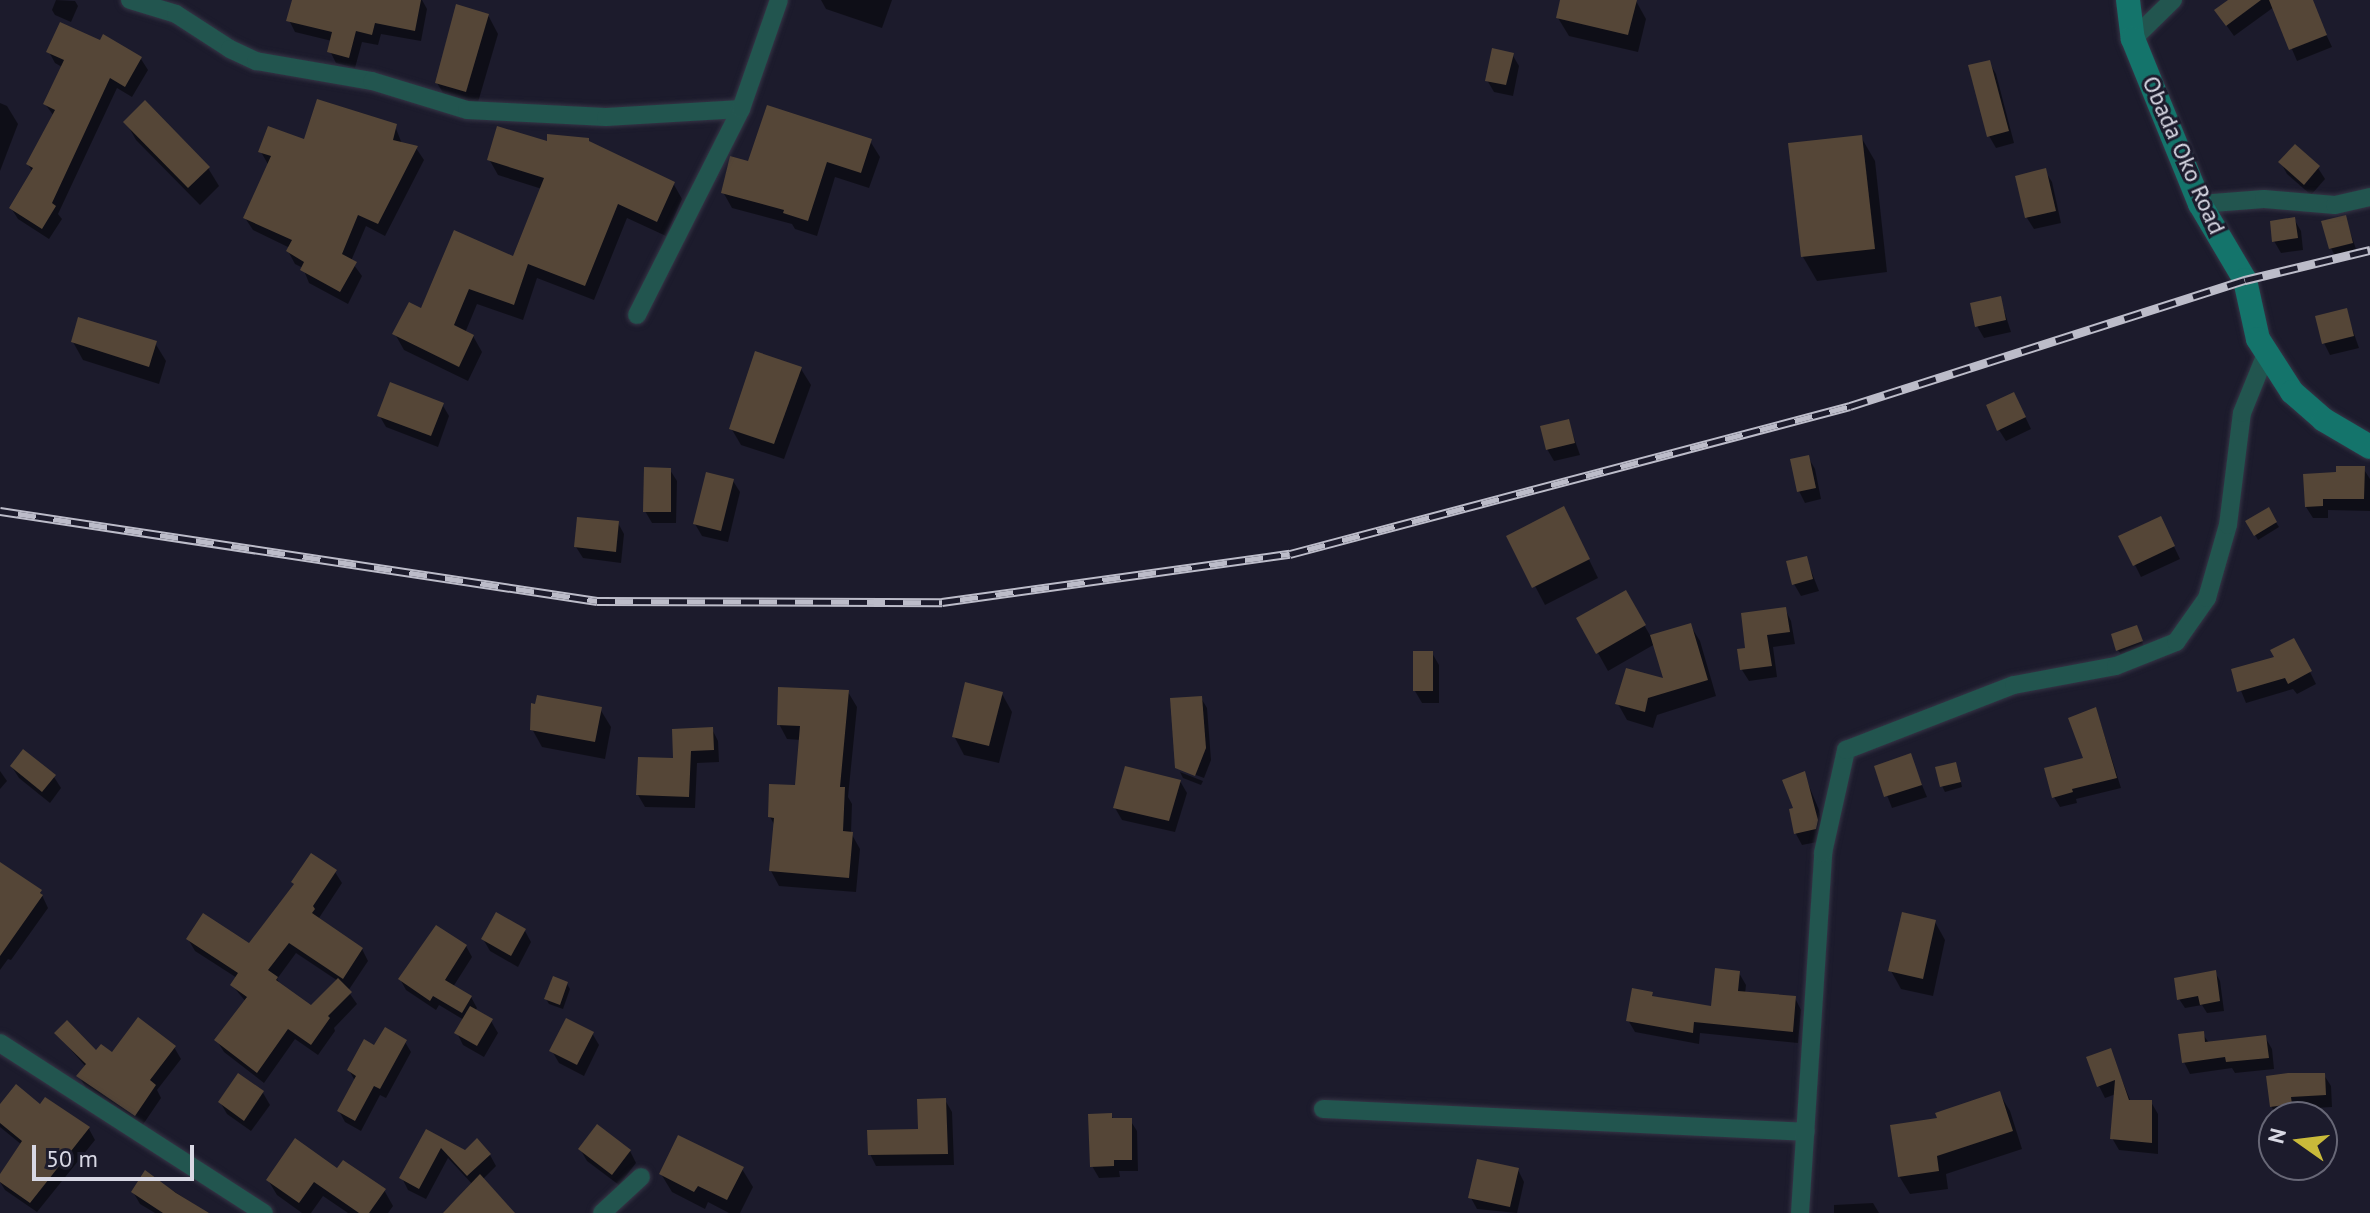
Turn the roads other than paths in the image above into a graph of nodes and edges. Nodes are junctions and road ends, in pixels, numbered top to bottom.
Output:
1 (130, 0) edge
2 (779, 0) edge
3 (2128, 0) edge
4 (2173, 0) edge
5 (2133, 39) junction
6 (741, 109) junction
7 (2370, 197) edge
8 (2200, 204) junction
9 (637, 315) dead end
10 (2266, 354) junction
11 (2370, 447) edge
12 (0, 1043) edge
13 (1323, 1109) dead end
14 (1805, 1132) junction
15 (641, 1177) dead end
16 (254, 1211) edge
17 (602, 1213) edge
18 (1800, 1213) edge

1 - 6 street
2 - 6 street
3 - 5 main road, Obada Oko Road
4 - 5 street
5 - 8 main road, Obada Oko Road
6 - 9 street
7 - 8 street
8 - 10 main road, Obada Oko Road
10 - 11 main road, Obada Oko Road
10 - 14 street
12 - 16 street
13 - 14 street
14 - 18 street
15 - 17 street

